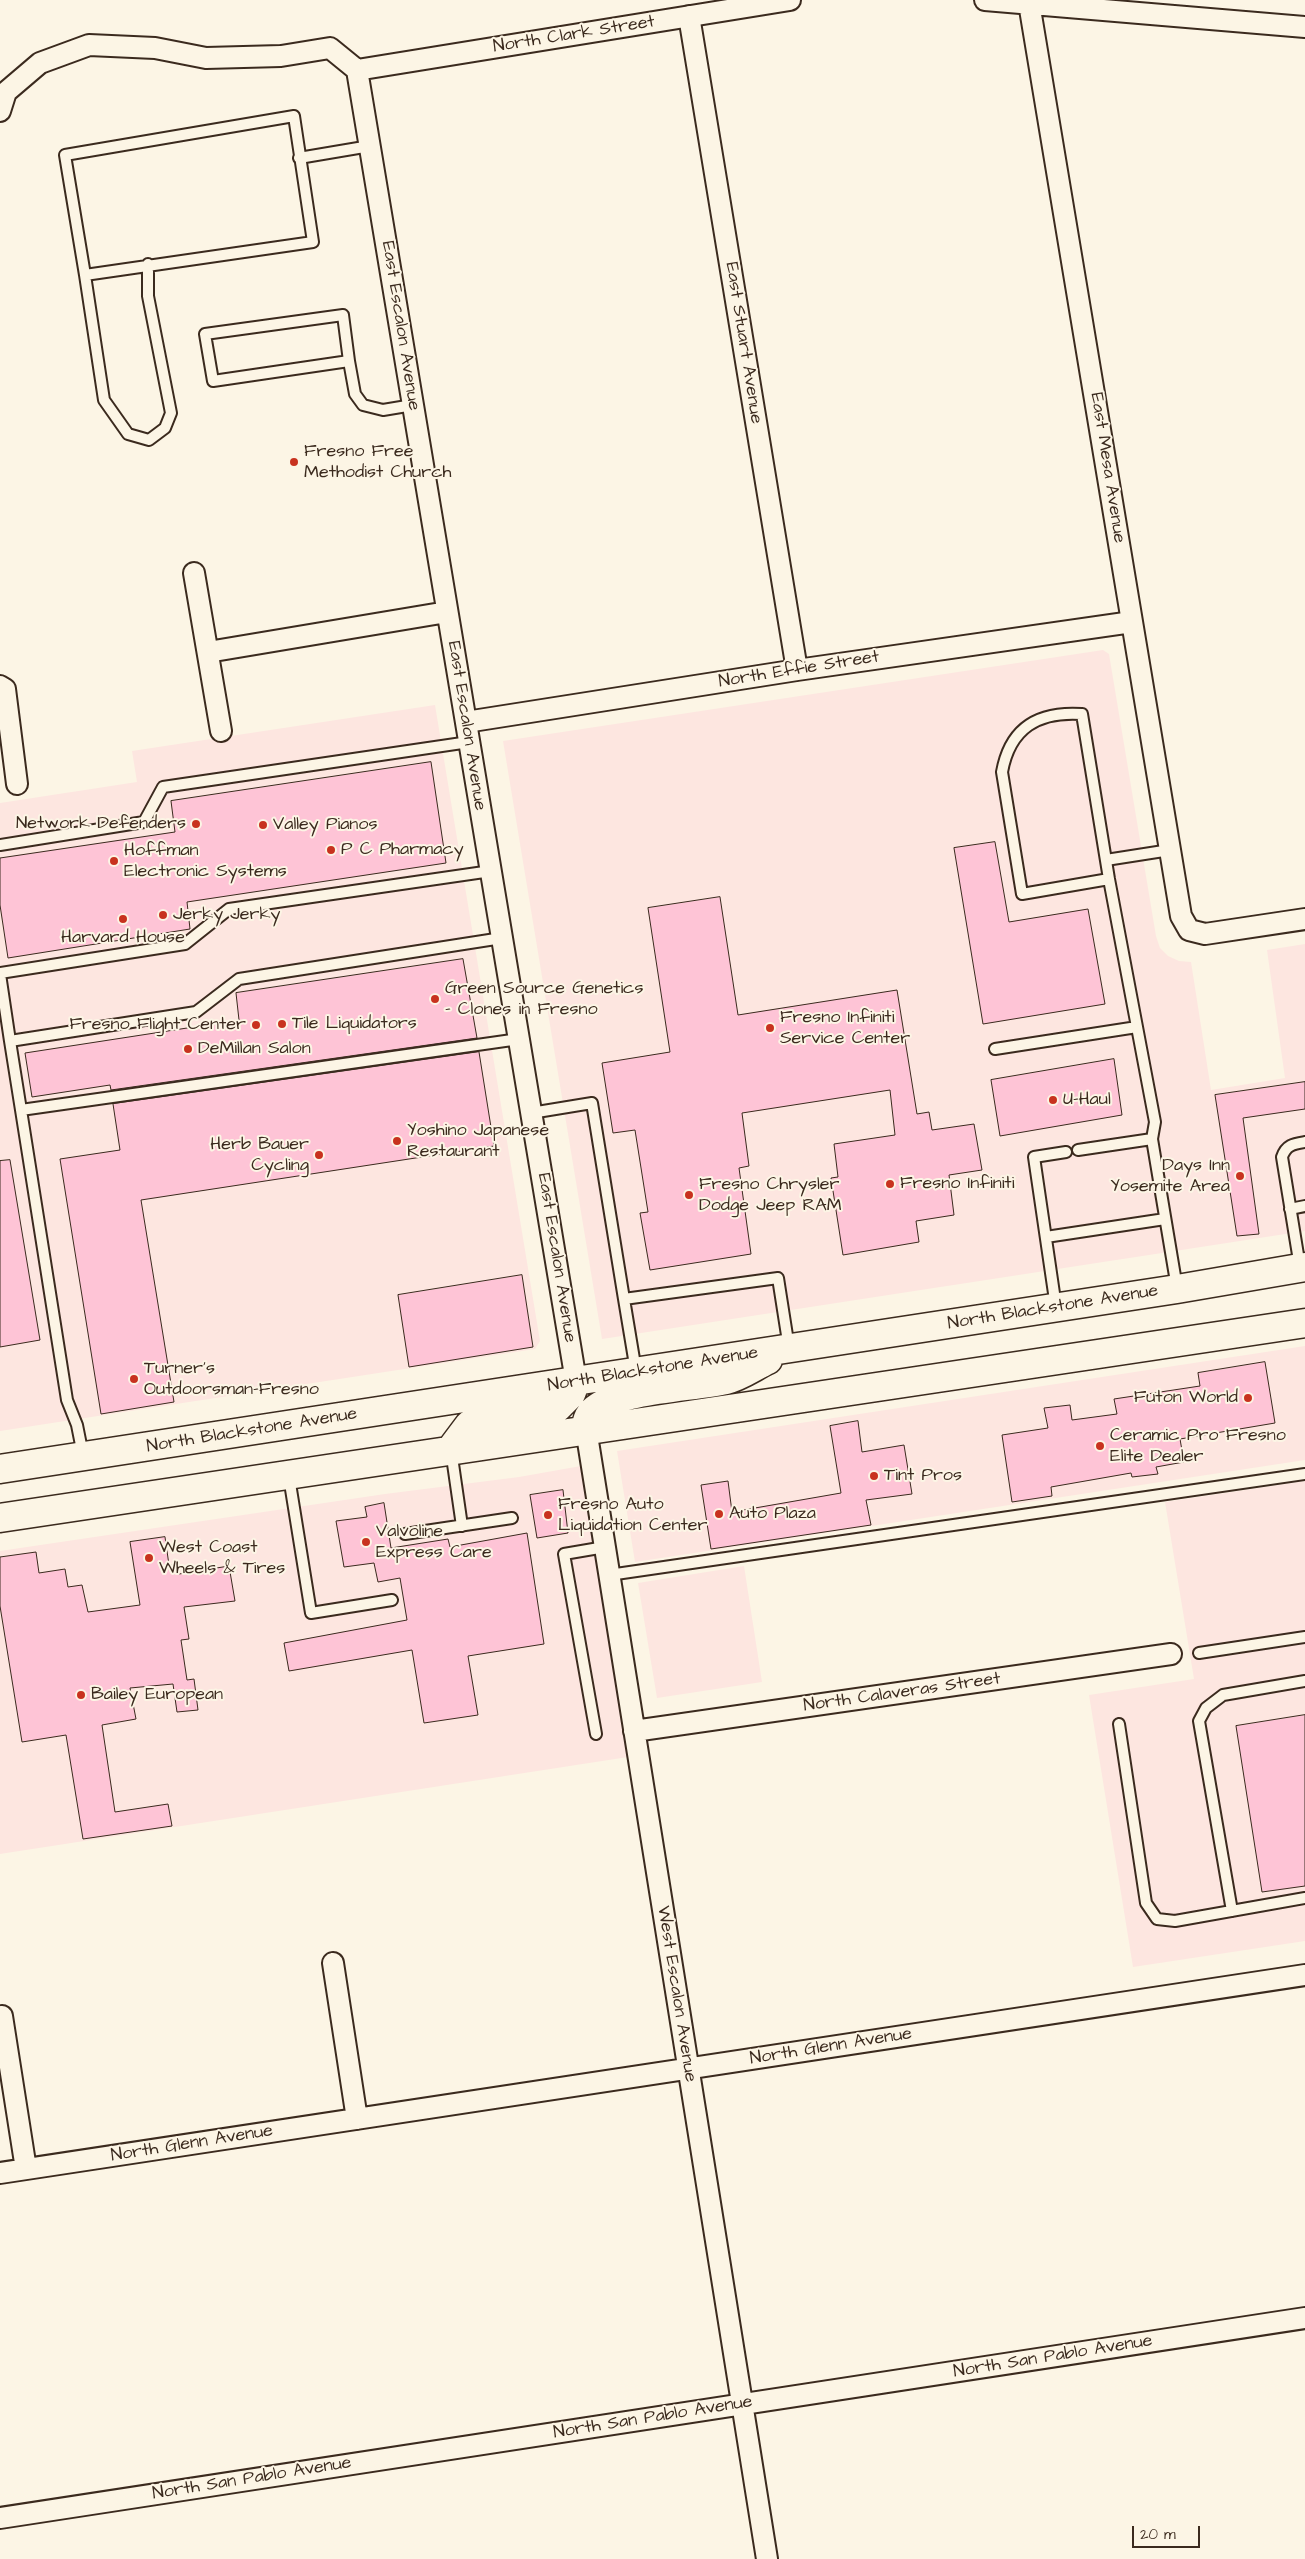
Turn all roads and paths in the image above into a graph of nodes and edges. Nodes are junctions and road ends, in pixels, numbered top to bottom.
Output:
1 (790, 0) edge
2 (986, 0) edge
3 (1029, 3) junction
4 (689, 16) junction
5 (1305, 27) edge
6 (357, 70) junction
7 (0, 111) edge
8 (370, 146) junction
9 (299, 158) junction
10 (148, 264) junction
11 (85, 275) junction
12 (350, 361) junction
13 (413, 405) junction
14 (194, 573) dead end
15 (448, 612) junction
16 (1132, 622) junction
17 (208, 652) junction
18 (797, 670) junction
19 (0, 686) edge
20 (221, 731) dead end
21 (468, 732) junction
22 (17, 784) dead end
23 (0, 845) edge
24 (1170, 850) junction
25 (1106, 860) junction
26 (491, 871) junction
27 (1109, 879) junction
28 (1305, 920) edge
29 (502, 938) junction
30 (0, 973) edge
31 (1137, 1027) junction
32 (519, 1039) junction
33 (10, 1041) junction
34 (995, 1049) dead end
35 (21, 1110) junction
36 (531, 1113) junction
37 (1152, 1139) junction
38 (1305, 1142) edge
39 (1078, 1150) dead end
40 (1066, 1152) dead end
41 (1305, 1206) edge
42 (1290, 1209) junction
43 (1165, 1219) junction
44 (1046, 1237) junction
45 (1302, 1268) edge
46 (1177, 1289) junction
47 (624, 1299) junction
48 (1056, 1308) junction
49 (1305, 1323) edge
50 (789, 1349) junction
51 (637, 1372) junction
52 (576, 1381) junction
53 (586, 1429) junction
54 (450, 1449) junction
55 (83, 1456) junction
56 (0, 1469) edge
57 (289, 1473) junction
58 (1305, 1474) edge
59 (0, 1518) edge
60 (512, 1518) dead end
61 (462, 1526) junction
62 (405, 1534) dead end
63 (605, 1547) junction
64 (609, 1575) junction
65 (392, 1600) dead end
66 (1305, 1637) edge
67 (1171, 1654) dead end
68 (1199, 1654) dead end
69 (1305, 1681) edge
70 (1119, 1724) dead end
71 (634, 1731) junction
72 (596, 1734) dead end
73 (1305, 1898) edge
74 (1232, 1911) junction
75 (333, 1963) dead end
76 (1305, 1975) edge
77 (2, 2016) dead end
78 (688, 2068) junction
79 (357, 2118) junction
80 (26, 2169) junction
81 (0, 2173) edge
82 (1305, 2318) edge
83 (742, 2404) junction
84 (0, 2518) edge
85 (767, 2559) edge

1 - 4 street, North Clark Street
2 - 3 street
3 - 5 street
3 - 16 street, East Mesa Avenue
4 - 6 street, North Clark Street
4 - 18 street, East Stuart Avenue
6 - 7 street
6 - 8 street, East Escalon Avenue
8 - 9 lane
8 - 13 street, East Escalon Avenue
9 - 10 lane
9 - 11 lane
10 - 11 lane
10 - 11 lane
12 - 12 lane
12 - 13 lane
13 - 15 street, East Escalon Avenue
14 - 17 street
15 - 17 street
15 - 21 street, East Escalon Avenue
16 - 18 street, North Effie Street
16 - 24 street, East Mesa Avenue
17 - 20 street
18 - 21 street, North Effie Street
19 - 22 street
21 - 23 lane
21 - 26 street, East Escalon Avenue
24 - 25 lane
24 - 28 street, East Mesa Avenue
25 - 27 lane
25 - 27 lane
26 - 29 street, East Escalon Avenue
26 - 30 lane
27 - 31 lane
29 - 32 street, East Escalon Avenue
29 - 33 lane
30 - 33 lane
31 - 34 lane
31 - 37 lane
32 - 35 lane
32 - 36 street, East Escalon Avenue
33 - 35 lane
35 - 55 lane
36 - 47 lane
36 - 52 street, East Escalon Avenue
37 - 39 lane
37 - 43 lane
38 - 42 lane
40 - 44 lane
41 - 42 lane
42 - 45 lane
43 - 44 lane
43 - 46 lane
44 - 48 lane
45 - 46 main road, North Blackstone Avenue
46 - 48 main road, North Blackstone Avenue
47 - 50 lane
47 - 51 lane
48 - 50 main road, North Blackstone Avenue
49 - 53 main road
50 - 51 main road, North Blackstone Avenue
50 - 53 main road
51 - 52 main road, North Blackstone Avenue
52 - 54 main road
52 - 55 main road, North Blackstone Avenue
53 - 54 main road
53 - 63 street, West Escalon Avenue
54 - 57 main road
54 - 61 lane
55 - 56 main road, North Blackstone Avenue
57 - 59 main road
57 - 65 lane
58 - 64 lane
60 - 61 lane
61 - 62 lane
63 - 64 street, West Escalon Avenue
63 - 72 lane
64 - 71 street, West Escalon Avenue
66 - 68 lane
67 - 71 street, North Calaveras Street
69 - 74 lane
70 - 74 lane
71 - 78 street, West Escalon Avenue
73 - 74 lane
75 - 79 street
76 - 78 street, North Glenn Avenue
77 - 80 street
78 - 79 street, North Glenn Avenue
78 - 83 street, West Escalon Avenue
79 - 80 street, North Glenn Avenue
80 - 81 street, North Glenn Avenue
82 - 83 street, North San Pablo Avenue
83 - 84 street, North San Pablo Avenue
83 - 85 street, West Escalon Avenue

